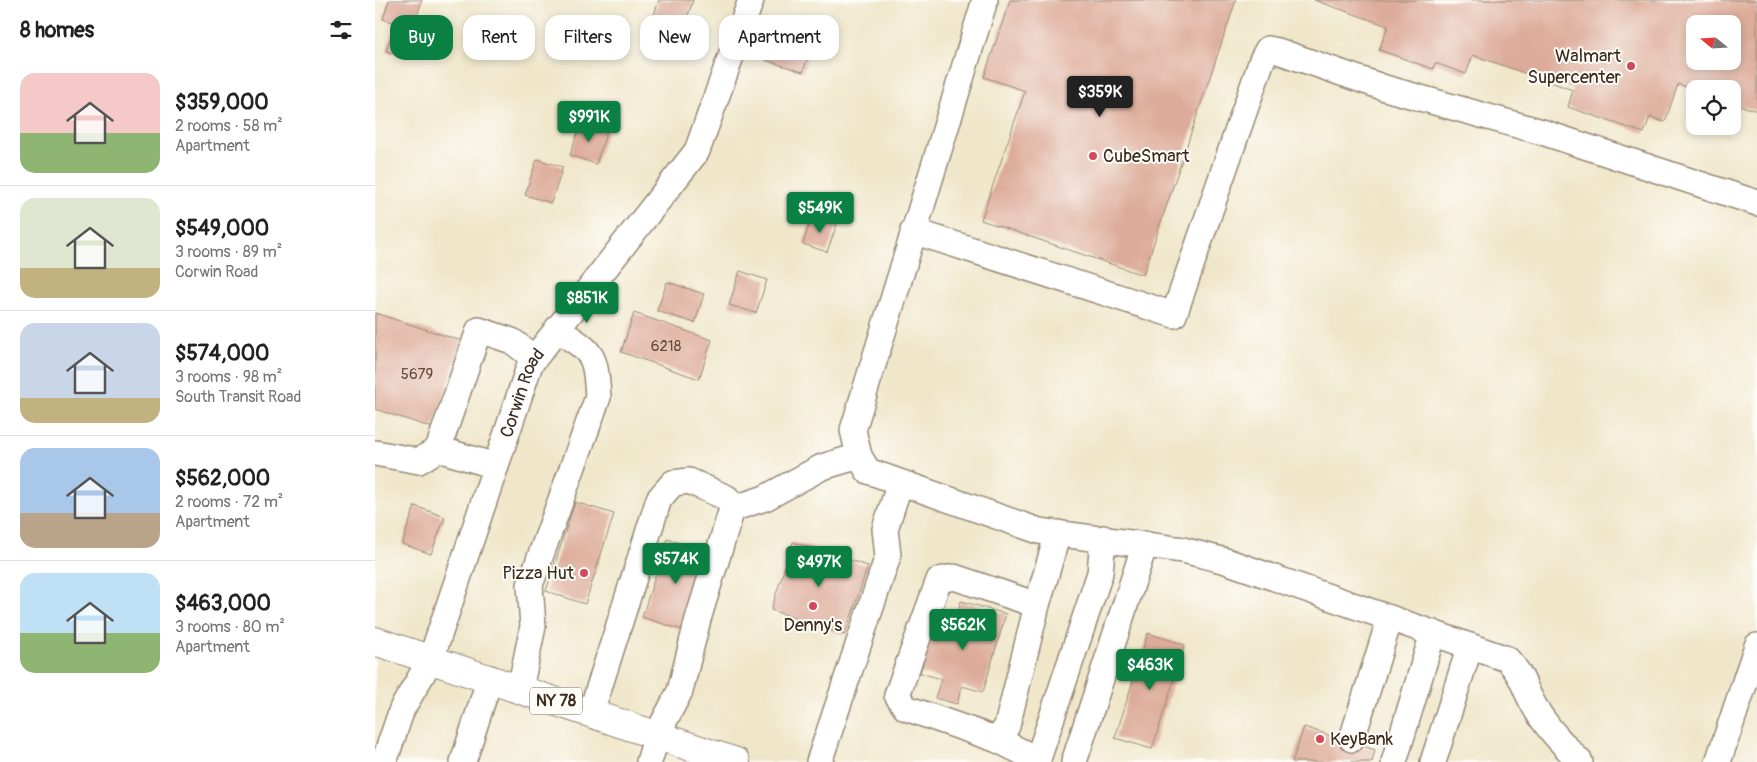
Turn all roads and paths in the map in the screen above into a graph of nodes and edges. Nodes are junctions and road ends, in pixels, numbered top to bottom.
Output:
1 (751, 0) edge
2 (985, 0) edge
3 (1757, 203) edge
4 (913, 231) junction
5 (557, 329) junction
6 (534, 358) junction
7 (438, 449) junction
8 (375, 454) edge
9 (859, 456) junction
10 (496, 466) junction
11 (900, 483) junction
12 (731, 509) junction
13 (1058, 533) junction
14 (1103, 538) junction
15 (1145, 544) junction
16 (1037, 605) junction
17 (1390, 618) junction
18 (1433, 633) junction
19 (375, 641) edge
20 (1470, 646) junction
21 (1757, 646) edge
22 (431, 658) junction
23 (489, 678) junction
24 (520, 689) junction
25 (591, 713) junction
26 (657, 735) junction
27 (1352, 739) dead end
28 (998, 740) junction
29 (1038, 761) edge
30 (384, 762) edge
31 (463, 762) edge
32 (649, 762) edge
33 (736, 762) edge
34 (819, 762) edge
35 (1074, 762) edge
36 (1394, 762) edge
37 (1433, 762) edge
38 (1580, 762) edge
39 (1717, 762) edge

1 - 5 street, Corwin Road
2 - 4 street
3 - 4 street
4 - 9 street
5 - 6 street, Corwin Road
5 - 24 street
6 - 7 street
6 - 10 street, Corwin Road
7 - 8 street
7 - 10 street
9 - 11 street
9 - 12 street
10 - 22 street, Corwin Road
11 - 13 street
11 - 34 street
12 - 25 street
12 - 26 street
13 - 14 street
13 - 16 street
14 - 15 street
14 - 29 street
15 - 17 street
15 - 35 street
16 - 28 street
16 - 28 street
17 - 18 street
17 - 27 street
18 - 20 street
18 - 36 street
19 - 22 highway, NY 78
20 - 37 street
20 - 38 street
21 - 39 street
22 - 23 highway, NY 78
22 - 30 street, Corwin Road
23 - 24 highway, NY 78
23 - 31 street
24 - 25 highway, NY 78
25 - 26 highway, NY 78
26 - 32 street
26 - 33 highway, NY 78
28 - 29 street

